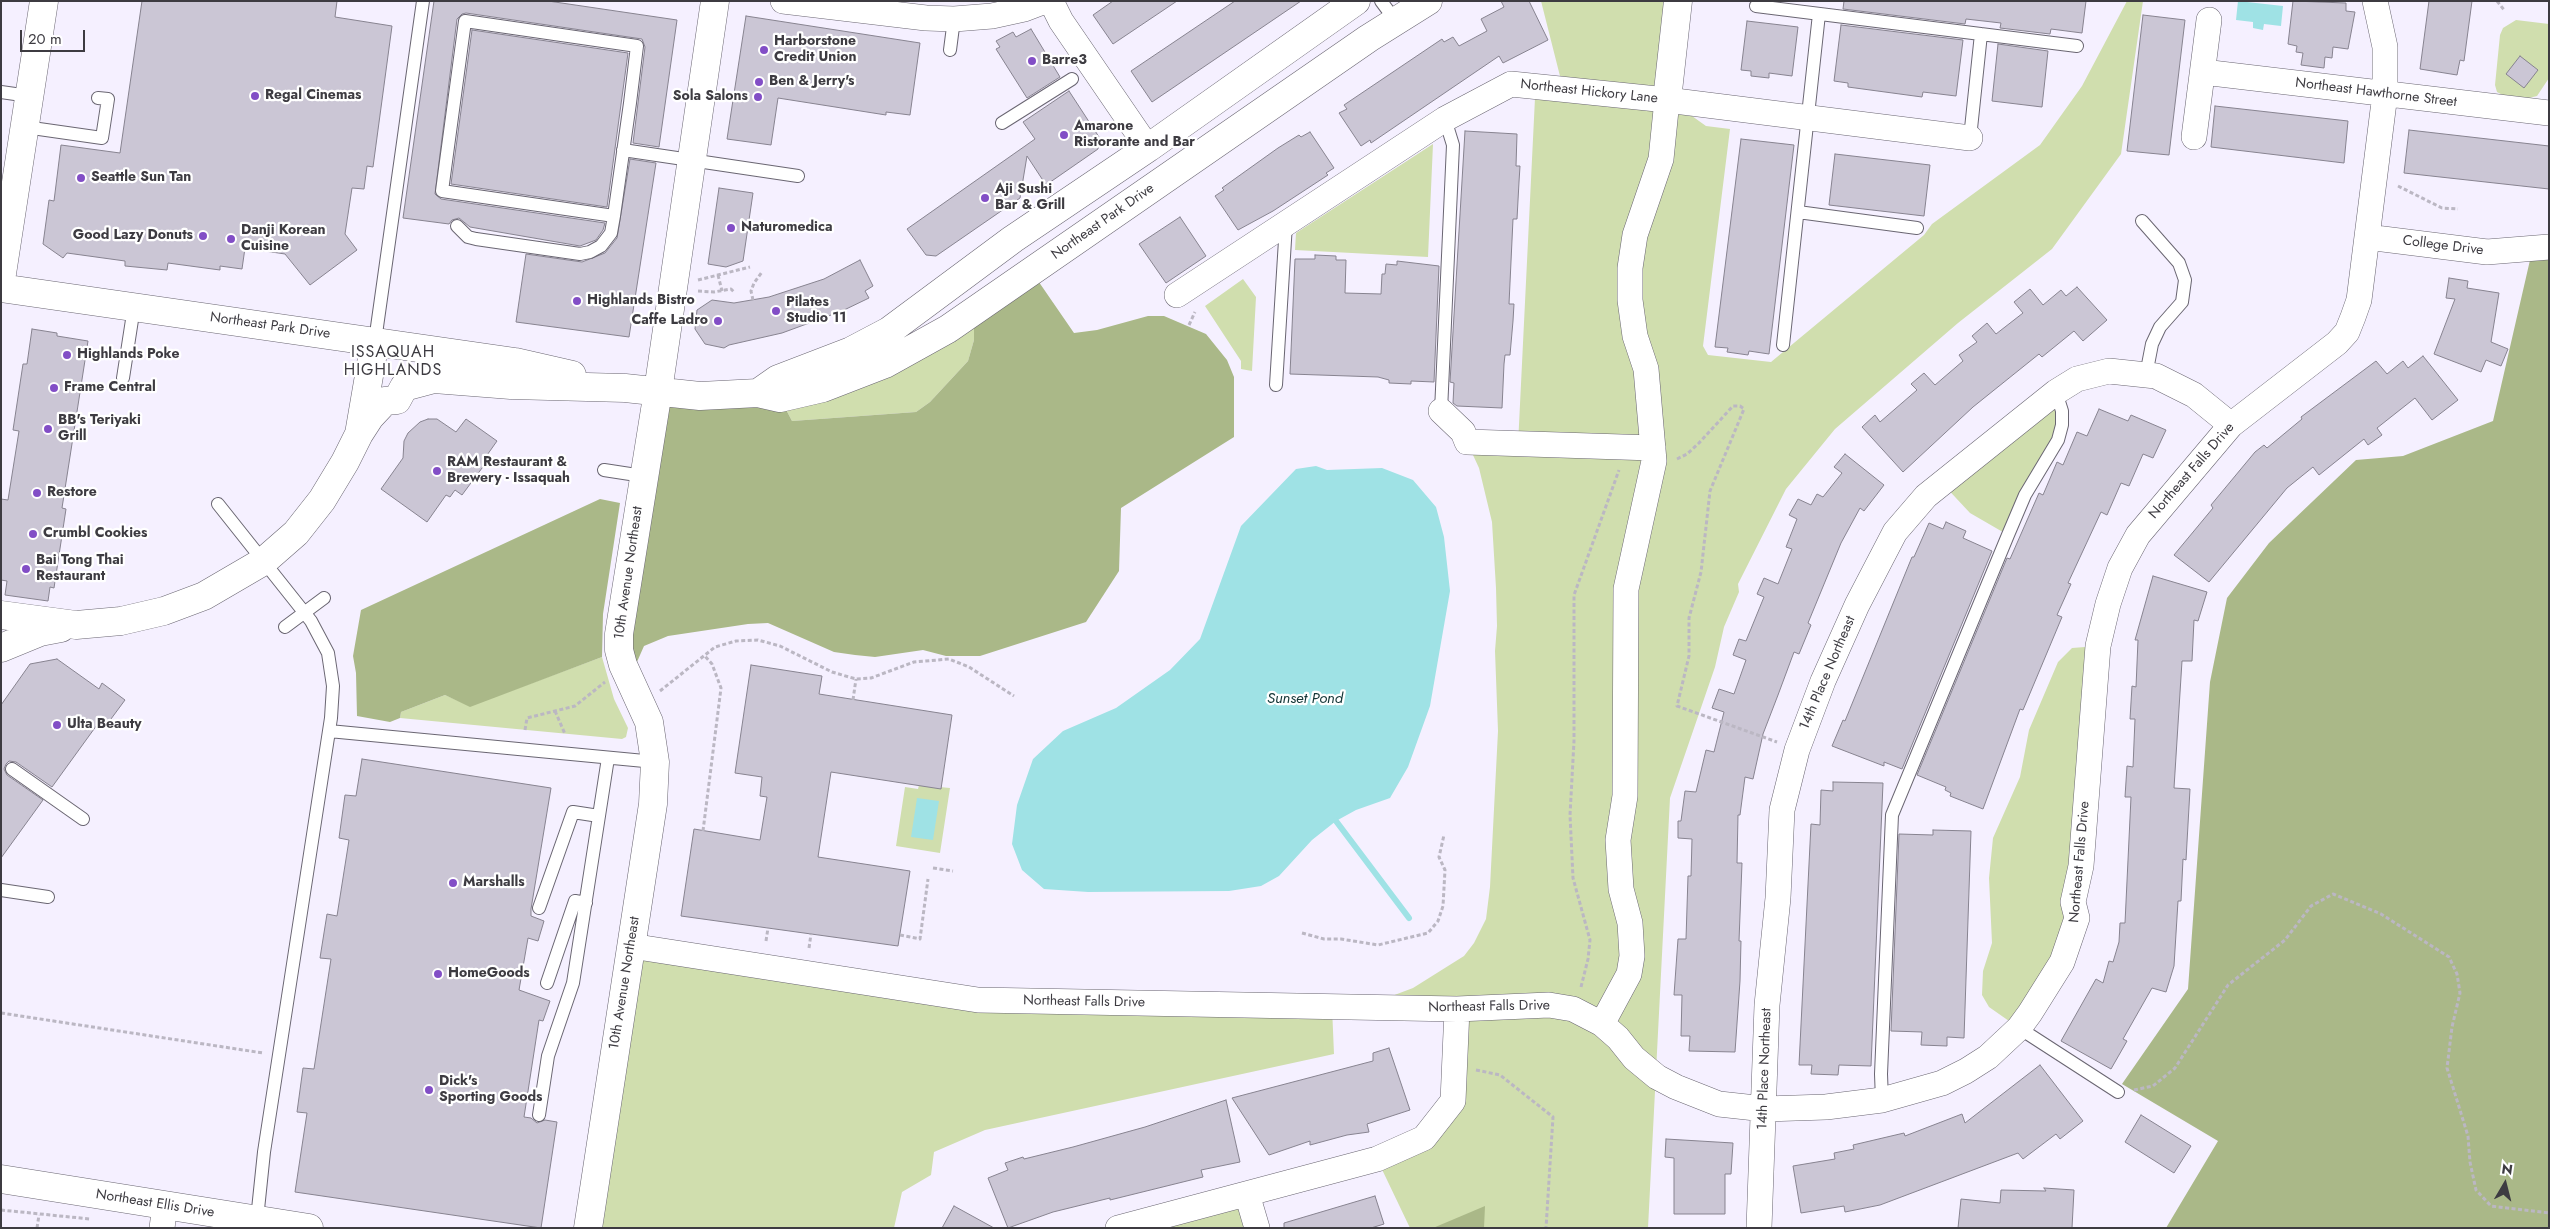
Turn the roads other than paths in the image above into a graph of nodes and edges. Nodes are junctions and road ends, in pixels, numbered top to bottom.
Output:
1 (44, 1) edge
2 (424, 1) edge
3 (715, 1) edge
4 (783, 1) edge
5 (1045, 1) edge
6 (1051, 1) edge
7 (1356, 1) edge
8 (1428, 1) edge
9 (1678, 1) edge
10 (2375, 1) edge
11 (1756, 6) dead end
12 (1388, 11) edge
13 (1819, 14) junction
14 (954, 19) junction
15 (2209, 20) dead end
16 (1981, 34) junction
17 (2077, 46) dead end
18 (950, 50) dead end
19 (2203, 72) junction
20 (1072, 79) dead end
21 (1, 92) edge
22 (2385, 94) junction
23 (29, 96) junction
24 (98, 98) dead end
25 (1667, 100) junction
26 (2549, 113) edge
27 (1444, 119) junction
28 (1808, 119) junction
29 (1002, 123) dead end
30 (25, 126) junction
31 (2194, 137) dead end
32 (1970, 138) joint
33 (1148, 148) junction
34 (623, 150) junction
35 (692, 160) junction
36 (798, 176) dead end
37 (1798, 212) junction
38 (614, 216) junction
39 (2142, 221) dead end
40 (1286, 224) junction
41 (458, 226) dead end
42 (1917, 228) dead end
43 (2367, 238) junction
44 (2549, 248) edge
45 (1, 280) edge
46 (1, 288) edge
47 (1187, 301) road end
48 (134, 307) junction
49 (335, 336) junction
50 (375, 341) junction
51 (1783, 345) dead end
52 (371, 375) junction
53 (2146, 375) junction
54 (123, 378) dead end
55 (1276, 385) dead end
56 (625, 388) junction
57 (658, 391) junction
58 (2056, 392) junction
59 (758, 393) junction
60 (1441, 412) joint
61 (2231, 424) junction
62 (359, 434) junction
63 (1653, 455) junction
64 (604, 470) dead end
65 (644, 476) junction
66 (218, 504) dead end
67 (264, 561) junction
68 (324, 598) dead end
69 (306, 614) junction
70 (1, 615) edge
71 (76, 625) junction
72 (285, 627) dead end
73 (1, 648) edge
74 (329, 731) junction
75 (608, 758) junction
76 (656, 762) junction
77 (12, 769) dead end
78 (599, 816) junction
79 (82, 819) dead end
80 (1, 890) edge
81 (48, 898) dead end
82 (586, 902) junction
83 (539, 908) dead end
84 (631, 946) junction
85 (547, 983) dead end
86 (1456, 1009) junction
87 (1602, 1024) junction
88 (2018, 1028) junction
89 (2118, 1092) road end
90 (1882, 1100) junction
91 (1764, 1109) junction
92 (539, 1115) dead end
93 (1, 1179) edge
94 (1247, 1194) junction
95 (163, 1216) edge
96 (257, 1220) junction
97 (309, 1228) edge
98 (588, 1228) edge
99 (1118, 1228) edge
100 (1257, 1228) edge
101 (1759, 1228) edge

1 - 23 street
2 - 50 lane
3 - 35 street, 10th Avenue Northeast
4 - 14 street
5 - 14 street
6 - 33 street
7 - 33 street
8 - 12 street, Northeast Park Drive
9 - 25 street
10 - 22 street, Northeast Falls Drive
11 - 13 lane
12 - 59 street, Northeast Park Drive
13 - 16 lane
13 - 28 lane
14 - 18 lane
15 - 19 street
16 - 17 lane
16 - 32 lane
19 - 22 street, Northeast Hawthorne Street
19 - 31 street
20 - 29 lane
21 - 23 lane
22 - 26 street, Northeast Hawthorne Street
22 - 43 street, Northeast Falls Drive
23 - 30 street
24 - 30 lane
25 - 27 street, Northeast Hickory Lane
25 - 28 street, Northeast Hickory Lane
25 - 63 street
27 - 40 street, Northeast Hickory Lane
27 - 60 lane
28 - 32 street, Northeast Hickory Lane
28 - 37 lane
30 - 45 street
33 - 59 street
34 - 35 lane
34 - 38 lane
34 - 38 lane
35 - 36 lane
35 - 57 street, 10th Avenue Northeast
37 - 42 lane
37 - 51 lane
38 - 41 lane
39 - 53 lane
40 - 47 street, Northeast Hickory Lane
40 - 55 lane
43 - 44 street, College Drive
43 - 61 street, Northeast Falls Drive
46 - 48 street, Northeast Park Drive
48 - 49 street, Northeast Park Drive
48 - 54 lane
49 - 50 street, Northeast Park Drive
49 - 52 street
50 - 52 street
50 - 56 street, Northeast Park Drive
52 - 62 street
53 - 58 street, 14th Place Northeast
53 - 61 street, 14th Place Northeast
56 - 57 street, Northeast Park Drive
56 - 62 street, Northeast Park Drive
57 - 59 street, Northeast Park Drive
57 - 65 street, 10th Avenue Northeast
58 - 90 lane
58 - 91 street, 14th Place Northeast
60 - 63 street
61 - 88 street, Northeast Falls Drive
62 - 67 street
63 - 87 street
64 - 65 lane
65 - 76 street, 10th Avenue Northeast
66 - 67 lane
67 - 69 lane
67 - 71 street
68 - 69 lane
69 - 72 lane
69 - 74 lane
70 - 71 street
71 - 73 street
74 - 75 lane
74 - 96 lane
75 - 76 lane
75 - 78 lane
76 - 84 street, 10th Avenue Northeast
77 - 79 lane
78 - 82 lane
78 - 83 lane
80 - 81 lane
82 - 85 lane
82 - 92 lane
84 - 86 street, Northeast Falls Drive
84 - 98 street, 10th Avenue Northeast
86 - 87 street, Northeast Falls Drive
86 - 94 street
87 - 91 street, Northeast Falls Drive
88 - 89 lane
88 - 90 street, Northeast Falls Drive
90 - 91 street, Northeast Falls Drive
91 - 101 street, 14th Place Northeast
93 - 95 street, Northeast Ellis Drive
94 - 99 street
94 - 100 street
95 - 96 street, Northeast Ellis Drive
96 - 97 street, Northeast Ellis Drive

